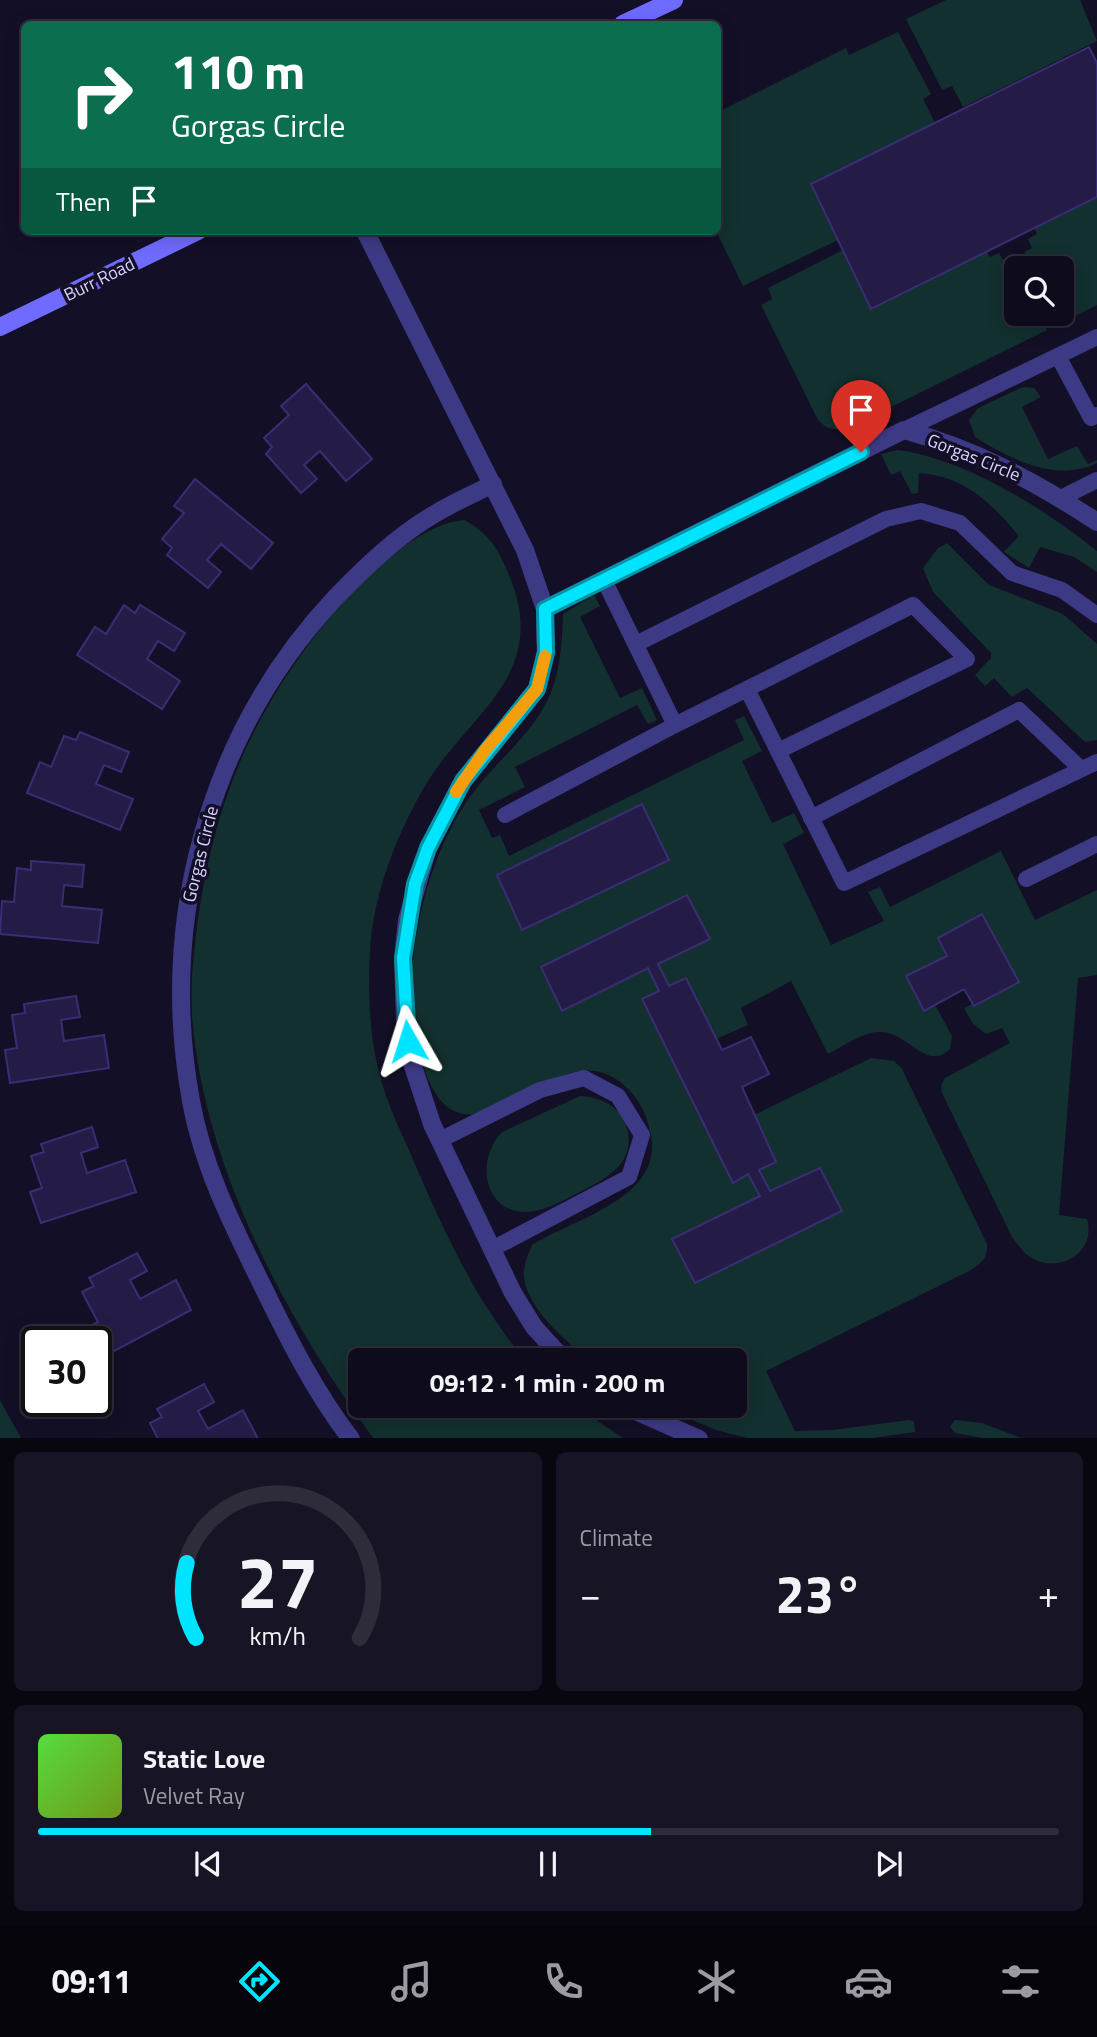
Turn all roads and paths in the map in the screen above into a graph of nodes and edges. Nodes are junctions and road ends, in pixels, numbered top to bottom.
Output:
1 (674, 0) edge
2 (630, 21) edge
3 (190, 235) edge
4 (367, 235) edge
5 (0, 327) edge
6 (1097, 337) edge
7 (1058, 356) junction
8 (1097, 415) edge
9 (904, 430) junction
10 (1097, 480) edge
11 (493, 484) junction
12 (1061, 498) junction
13 (1097, 522) edge
14 (604, 580) junction
15 (545, 609) junction
16 (1097, 615) edge
17 (636, 644) junction
18 (747, 689) junction
19 (675, 725) junction
20 (778, 751) junction
21 (1097, 762) edge
22 (1081, 769) junction
23 (505, 815) dead end
24 (811, 818) junction
25 (1097, 844) edge
26 (1026, 879) dead end
27 (440, 1140) junction
28 (492, 1249) junction
29 (553, 1348) edge
30 (652, 1418) edge
31 (351, 1438) edge
32 (699, 1438) edge

1 - 2 street
3 - 5 street, Burr Road
4 - 11 street
6 - 7 lane
7 - 8 lane
7 - 9 lane
9 - 12 street, Gorgas Circle
9 - 14 street, Gorgas Circle
10 - 12 lane
11 - 15 street
11 - 31 street, Gorgas Circle
12 - 13 street, Gorgas Circle
14 - 15 street, Gorgas Circle
14 - 17 lane
15 - 27 street
16 - 17 lane
17 - 19 lane
18 - 19 lane
18 - 20 lane
18 - 20 lane
19 - 23 lane
20 - 24 lane
21 - 22 lane
22 - 24 lane
22 - 24 lane
25 - 26 lane
27 - 28 street
27 - 28 lane
28 - 29 street
30 - 32 street

